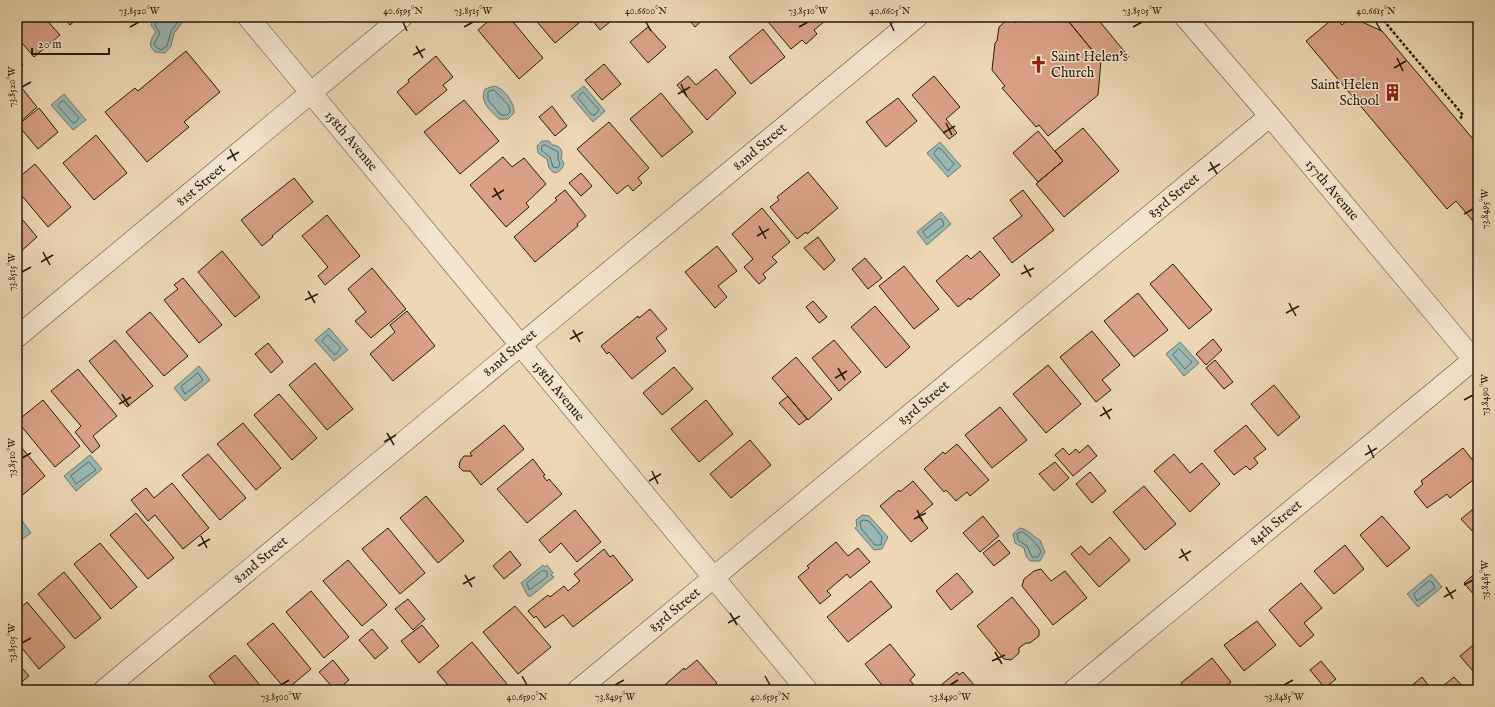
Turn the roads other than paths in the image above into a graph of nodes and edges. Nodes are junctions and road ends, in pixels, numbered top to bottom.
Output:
1 (248, 17) edge
2 (402, 17) edge
3 (917, 17) edge
4 (1185, 17) edge
5 (311, 93) junction
6 (1270, 116) junction
7 (17, 337) edge
8 (520, 345) junction
9 (1476, 360) edge
10 (714, 577) junction
11 (104, 690) edge
12 (578, 690) edge
13 (807, 690) edge
14 (1074, 690) edge

1 - 5 street, 158th Avenue
2 - 5 street, 81st Street
3 - 8 street, 82nd Street
4 - 6 street, 157th Avenue
5 - 7 street, 81st Street
5 - 8 street, 158th Avenue
6 - 9 street, 157th Avenue
6 - 10 street, 83rd Street
8 - 10 street, 158th Avenue
8 - 11 street, 82nd Street
9 - 14 street, 84th Street
10 - 12 street, 83rd Street
10 - 13 street, 158th Avenue

